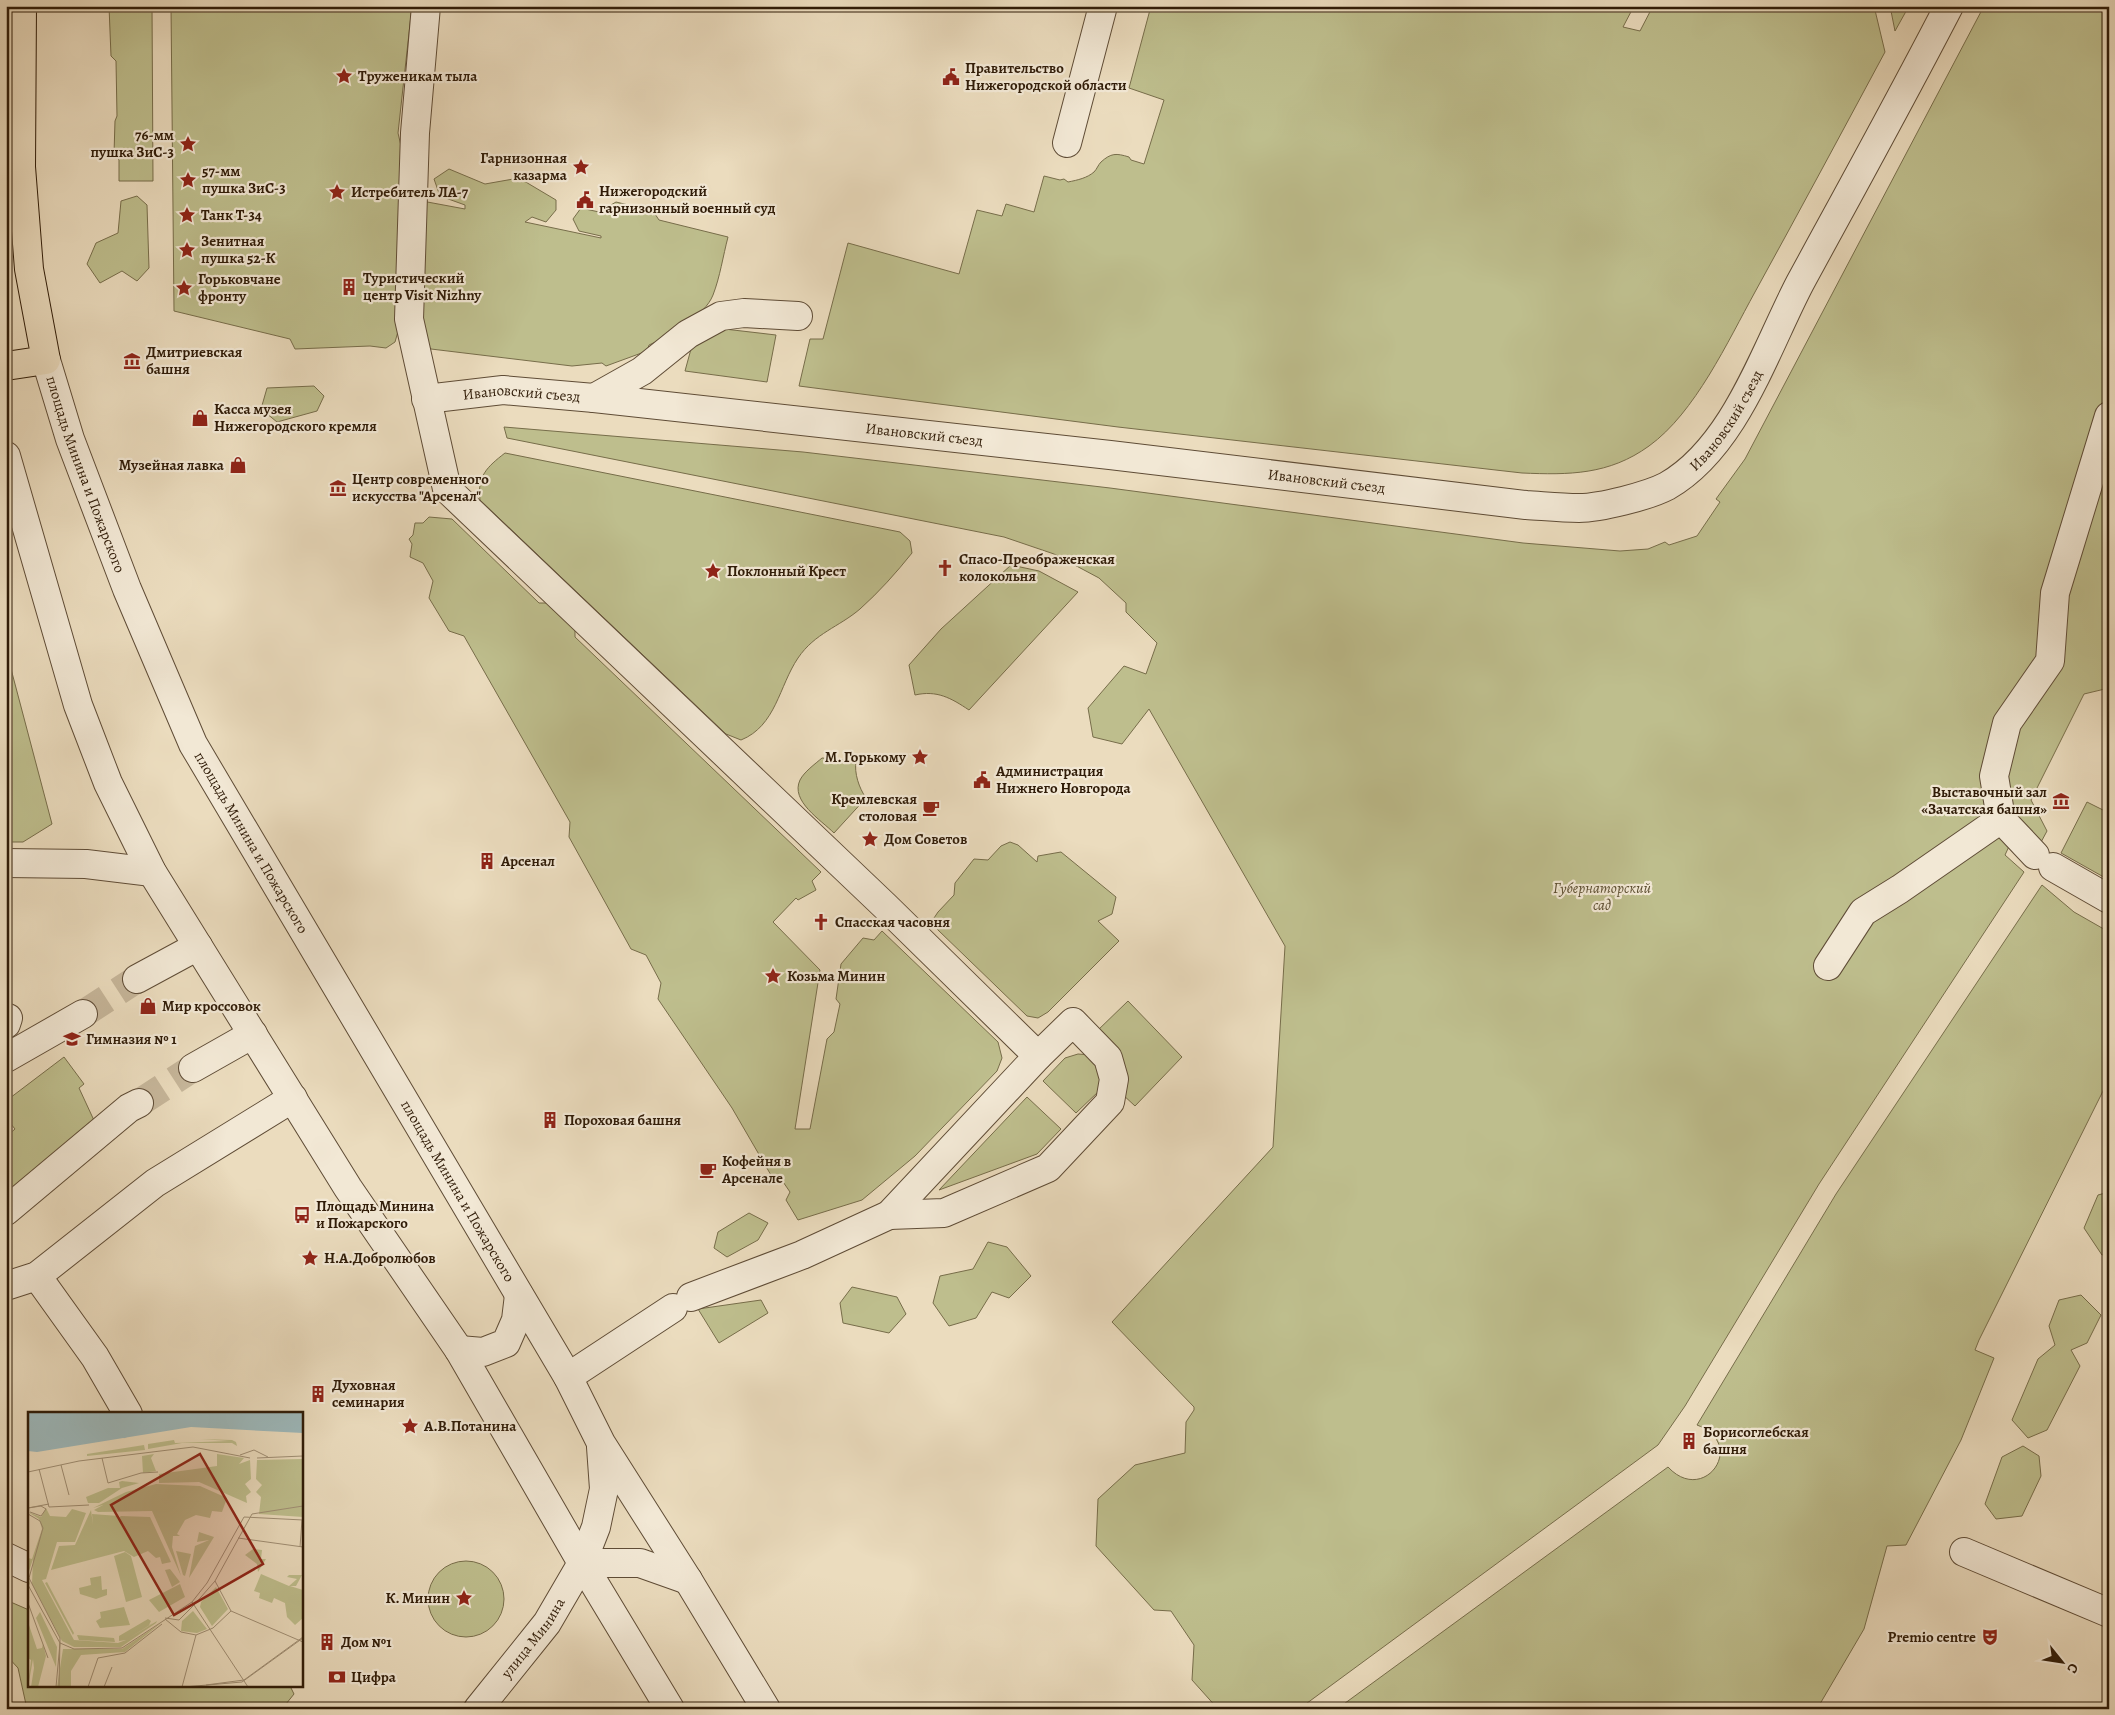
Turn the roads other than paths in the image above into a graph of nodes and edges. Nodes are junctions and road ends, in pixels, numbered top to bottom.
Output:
1 (22, 6) edge
2 (426, 6) edge
3 (1103, 6) edge
4 (1949, 6) edge
5 (6, 51) edge
6 (13, 77) edge
7 (1067, 143) dead end
8 (14, 170) edge
9 (798, 316) dead end
10 (46, 360) junction
11 (6, 366) edge
12 (594, 398) junction
13 (426, 399) junction
14 (2109, 416) edge
15 (6, 456) edge
16 (2000, 820) junction
17 (6, 863) edge
18 (152, 872) junction
19 (2109, 899) edge
20 (198, 946) junction
21 (1828, 966) dead end
22 (137, 979) tunnel mouth
23 (83, 1014) tunnel mouth
24 (253, 1034) junction
25 (1038, 1056) junction
26 (6, 1058) edge
27 (193, 1068) tunnel mouth
28 (293, 1098) junction
29 (139, 1103) tunnel mouth
30 (6, 1211) edge
31 (889, 1214) junction
32 (38, 1276) junction
33 (6, 1286) edge
34 (519, 1295) junction
35 (460, 1350) junction
36 (568, 1377) junction
37 (127, 1412) edge
38 (601, 1444) junction
39 (1964, 1552) dead end
40 (6, 1557) edge
41 (582, 1563) junction
42 (28, 1568) edge
43 (688, 1580) junction
44 (2109, 1613) edge
45 (478, 1709) edge
46 (670, 1709) edge
47 (766, 1709) edge

1 - 6 main road, площадь Минина и Пожарского
2 - 13 street
3 - 7 street
4 - 12 street, Ивановский съезд
5 - 6 street, площадь Минина и Пожарского
6 - 8 main road, площадь Минина и Пожарского
8 - 10 main road, площадь Минина и Пожарского
9 - 12 street
10 - 11 main road, площадь Минина и Пожарского
10 - 34 street, площадь Минина и Пожарского
12 - 13 street, Ивановский съезд
13 - 25 street
14 - 16 street
15 - 18 street
16 - 19 street
16 - 21 street
17 - 18 street
18 - 20 street
20 - 22 street
20 - 24 street
23 - 26 street
24 - 27 street
24 - 28 street
25 - 31 street
25 - 31 street
28 - 32 street
28 - 35 street
29 - 30 street
31 - 36 street
32 - 33 street
32 - 37 street
34 - 35 street, площадь Минина и Пожарского
34 - 36 street, площадь Минина и Пожарского
35 - 41 street
36 - 38 street, площадь Минина и Пожарского
38 - 41 street, площадь Минина и Пожарского
38 - 43 street, площадь Минина и Пожарского
39 - 44 street
40 - 42 street
41 - 43 street
41 - 45 street, улица Минина
41 - 46 street
43 - 47 street, площадь Минина и Пожарского

